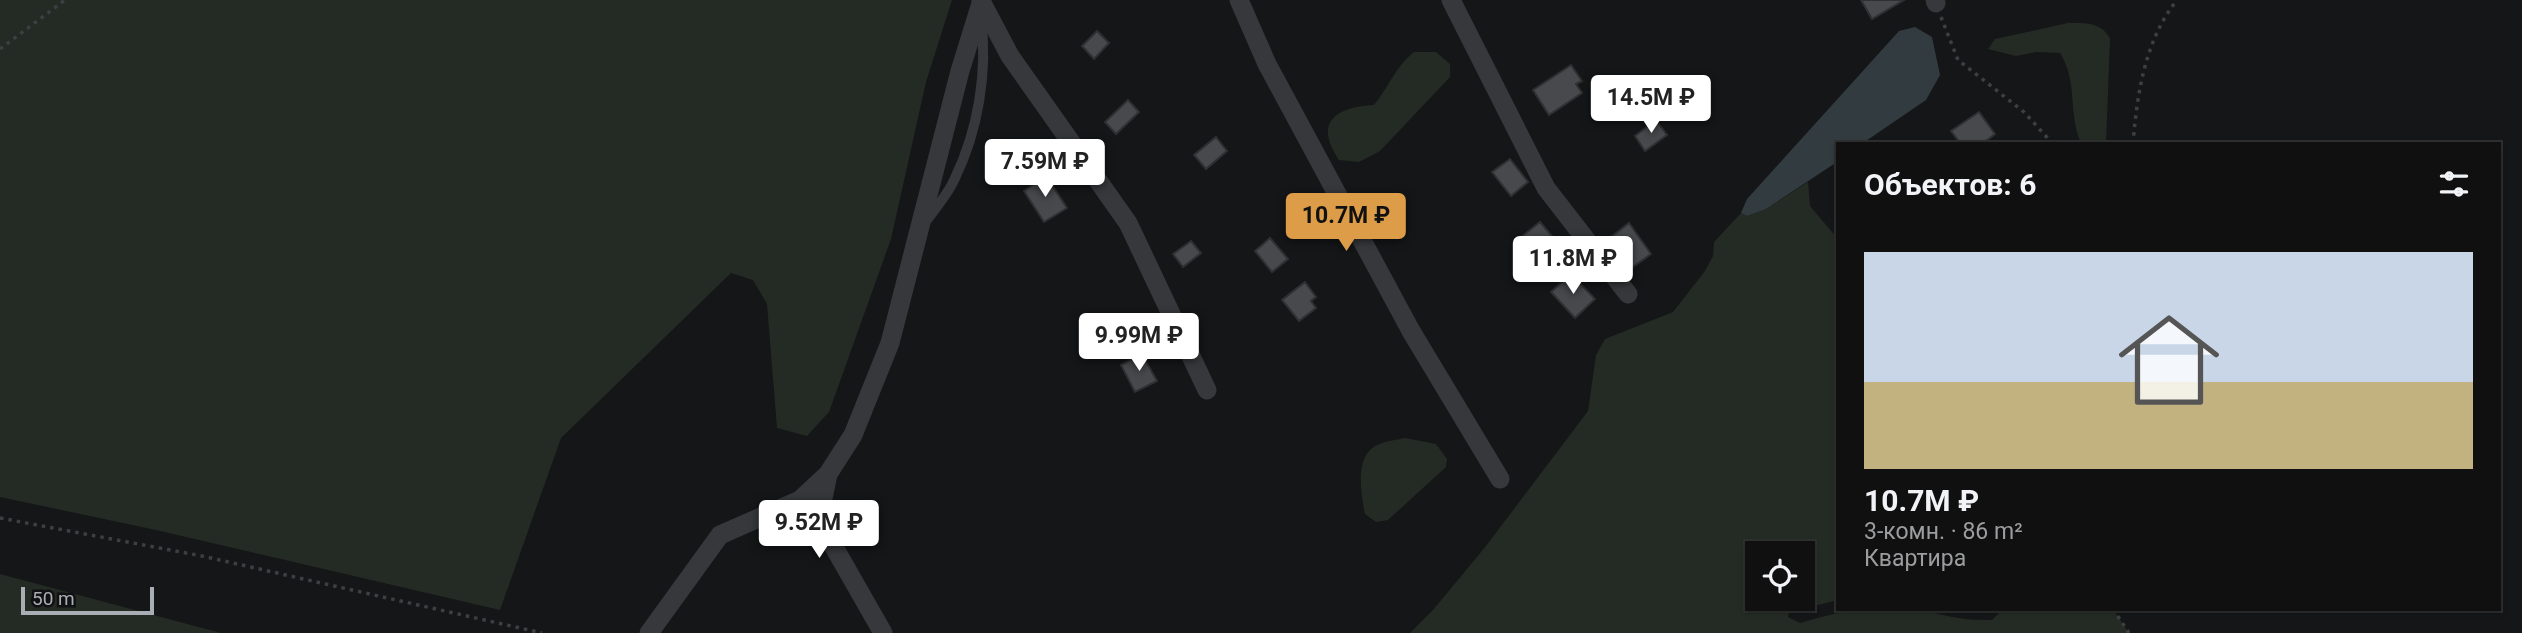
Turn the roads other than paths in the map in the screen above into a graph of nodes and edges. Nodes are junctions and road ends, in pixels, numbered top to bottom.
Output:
1 (1238, 0) edge
2 (1451, 0) edge
3 (981, 3) edge
4 (918, 234) junction
5 (1628, 294) dead end
6 (1207, 390) dead end
7 (828, 474) junction
8 (1500, 480) dead end
9 (649, 633) edge
10 (883, 633) edge

1 - 8 street
2 - 5 street
3 - 4 street
3 - 4 lane
3 - 6 street
4 - 7 street
7 - 9 street
7 - 10 street

